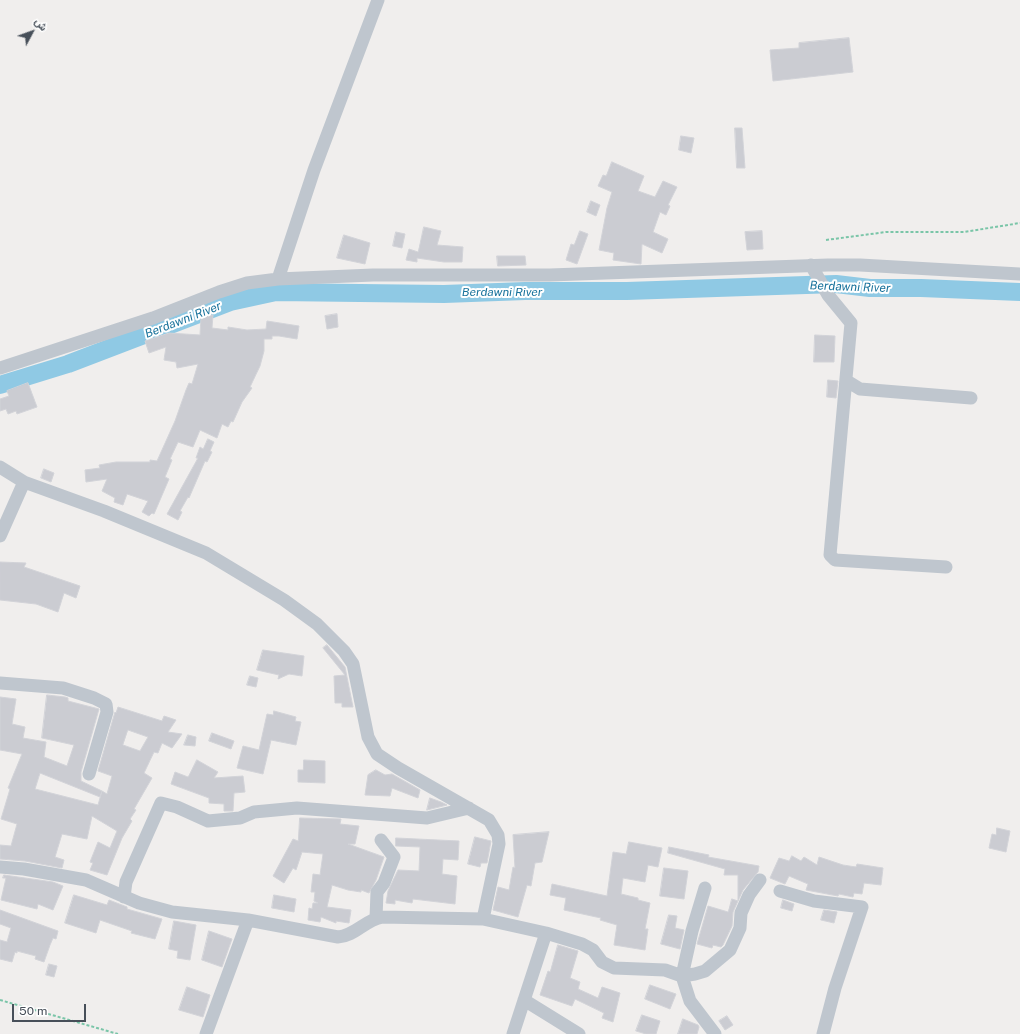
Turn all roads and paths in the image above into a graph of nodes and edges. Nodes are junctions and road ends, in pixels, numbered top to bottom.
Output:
1 (378, 0) edge
2 (1020, 223) edge
3 (826, 240) dead end
4 (813, 270) junction
5 (1020, 274) edge
6 (278, 279) junction
7 (0, 368) edge
8 (847, 381) junction
9 (972, 398) dead end
10 (0, 467) edge
11 (24, 482) junction
12 (0, 536) edge
13 (946, 567) dead end
14 (0, 683) edge
15 (89, 774) dead end
16 (469, 808) junction
17 (380, 840) dead end
18 (0, 867) edge
19 (760, 880) dead end
20 (705, 888) dead end
21 (780, 892) dead end
22 (124, 897) junction
23 (376, 918) junction
24 (483, 919) junction
25 (248, 920) junction
26 (546, 933) junction
27 (682, 976) junction
28 (0, 1000) edge
29 (524, 1000) junction
30 (118, 1034) edge
31 (206, 1034) edge
32 (513, 1034) edge
33 (579, 1034) edge
34 (716, 1034) edge
35 (824, 1034) edge

1 - 6 street
2 - 3 path
4 - 5 street
4 - 6 street
4 - 8 street
6 - 7 street
8 - 9 street
8 - 13 street
10 - 11 street
11 - 12 street
11 - 16 street
14 - 15 street
16 - 22 street
16 - 24 street
17 - 23 street
18 - 22 street
19 - 27 street
20 - 27 street
21 - 35 street
22 - 25 street
23 - 24 street
23 - 25 street
24 - 26 street
25 - 31 street
26 - 27 street
26 - 29 street
27 - 34 street
28 - 30 path
29 - 32 street
29 - 33 street

